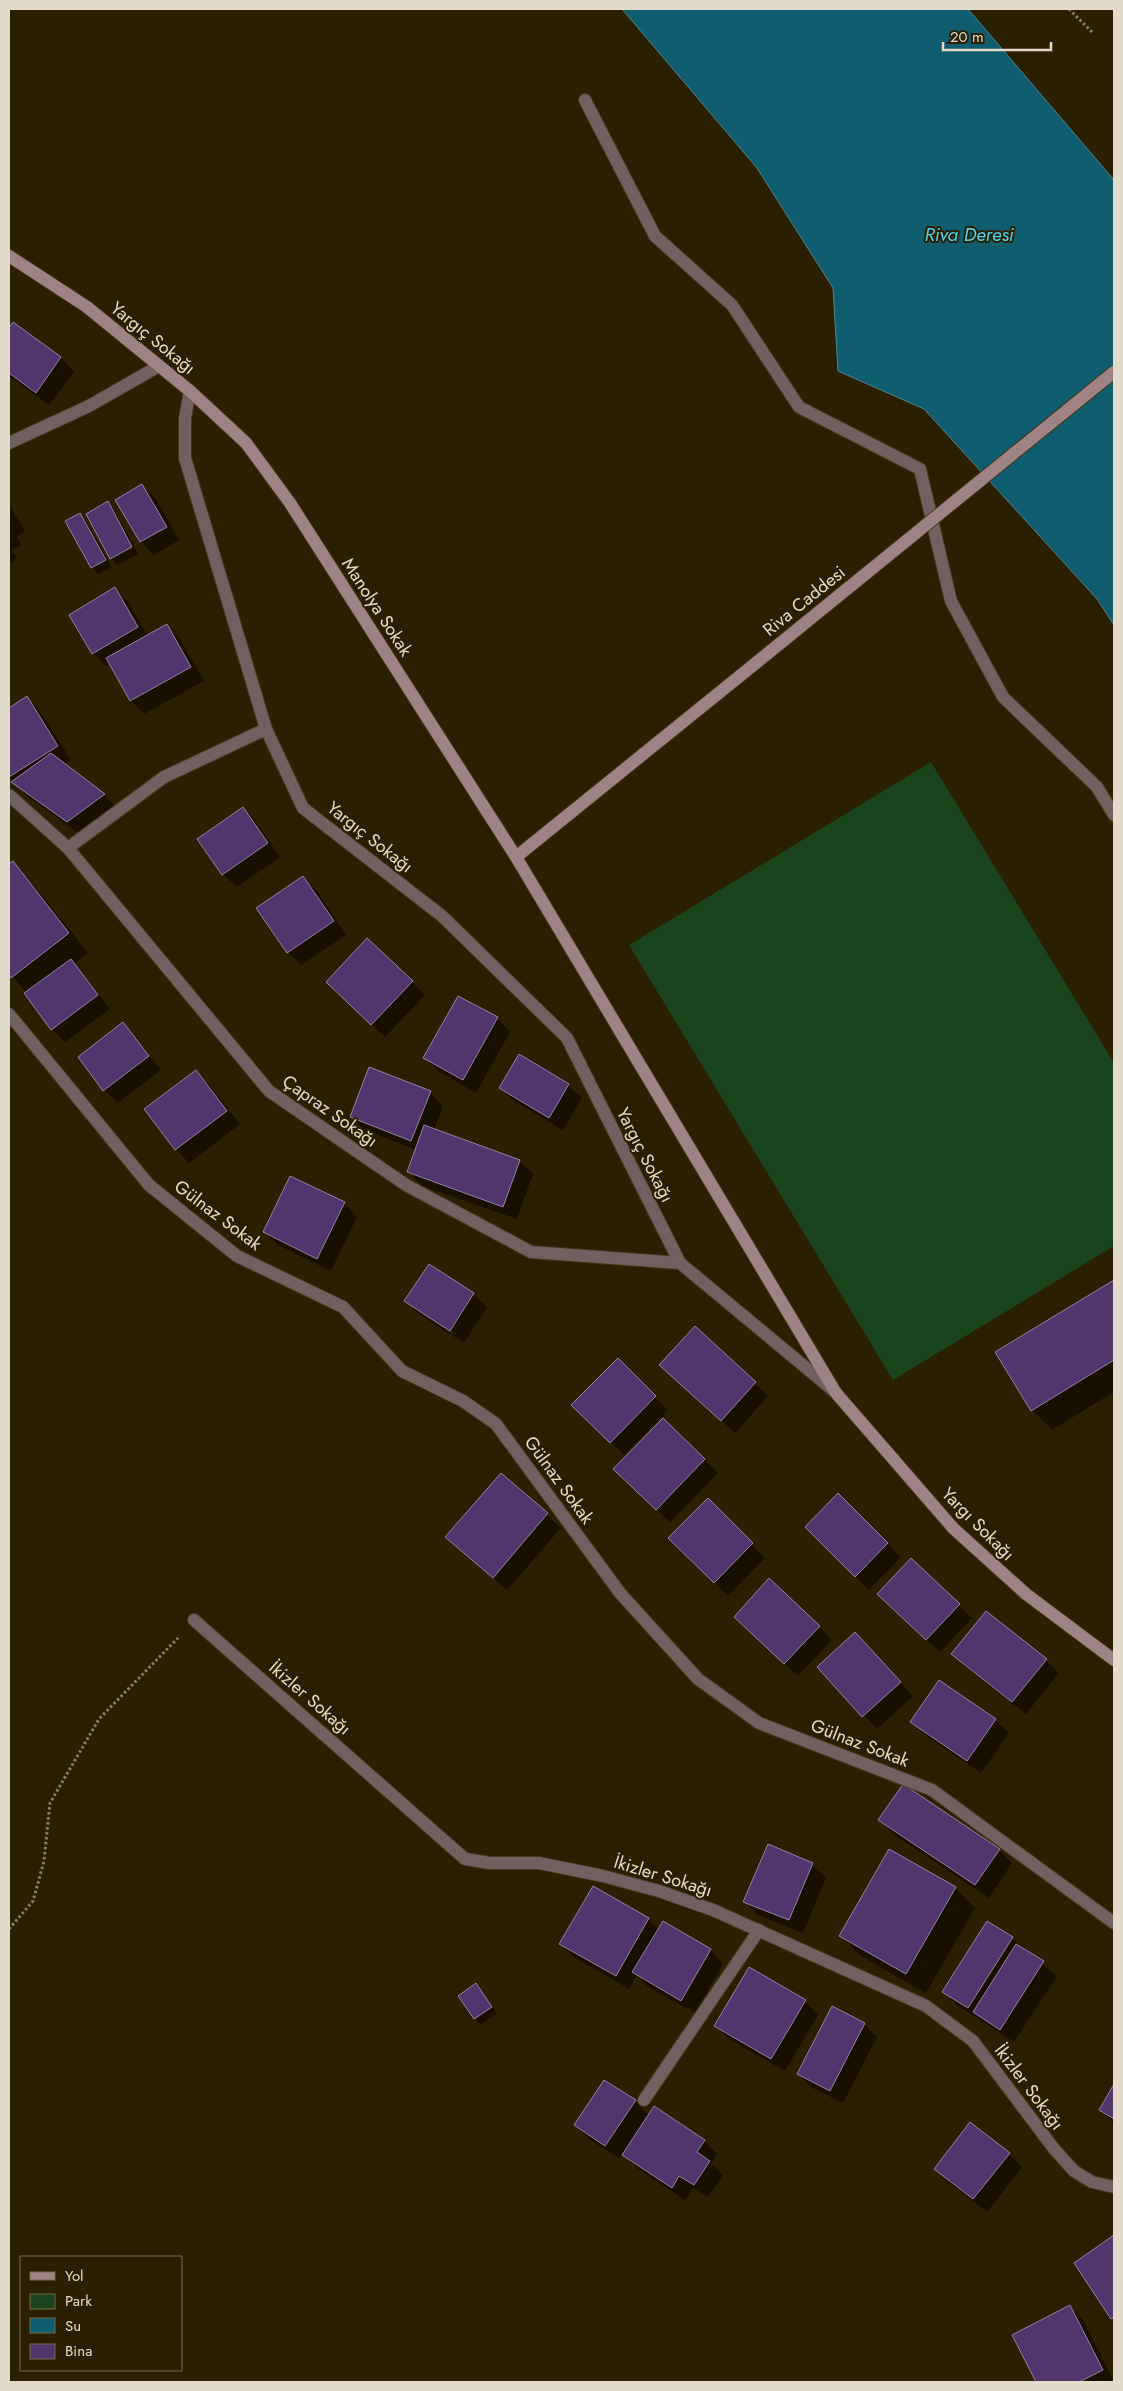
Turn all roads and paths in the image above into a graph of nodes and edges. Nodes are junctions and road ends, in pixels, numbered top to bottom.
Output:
1 (1069, 9) edge
2 (1093, 33) dead end
3 (585, 100) dead end
4 (9, 256) edge
5 (159, 366) junction
6 (1114, 372) edge
7 (190, 391) junction
8 (9, 443) edge
9 (266, 730) junction
10 (9, 796) edge
11 (1114, 815) edge
12 (68, 848) junction
13 (516, 857) junction
14 (9, 1014) edge
15 (680, 1263) junction
16 (836, 1393) junction
17 (194, 1620) joint
18 (1114, 1660) edge
19 (1114, 1923) edge
20 (9, 1929) edge
21 (759, 1930) junction
22 (644, 2100) dead end
23 (1114, 2187) edge

1 - 2 path
3 - 11 street
4 - 5 main road, Yargıç Sokağı
5 - 7 main road, Yargıç Sokağı
5 - 8 street
6 - 13 main road, Riva Caddesi, bridge
7 - 9 street, Yargıç Sokağı
7 - 13 main road, Manolya Sokak
9 - 12 street
9 - 15 street, Yargıç Sokağı
10 - 12 street, Çapraz Sokağı
12 - 15 street, Çapraz Sokağı
13 - 16 main road, Manolya Sokak
14 - 19 street, Gülnaz Sokak
15 - 16 street, Yargıç Sokağı
16 - 18 main road, Yargı Sokağı
17 - 20 path
17 - 21 street, İkizler Sokağı
21 - 22 street
21 - 23 street, İkizler Sokağı

